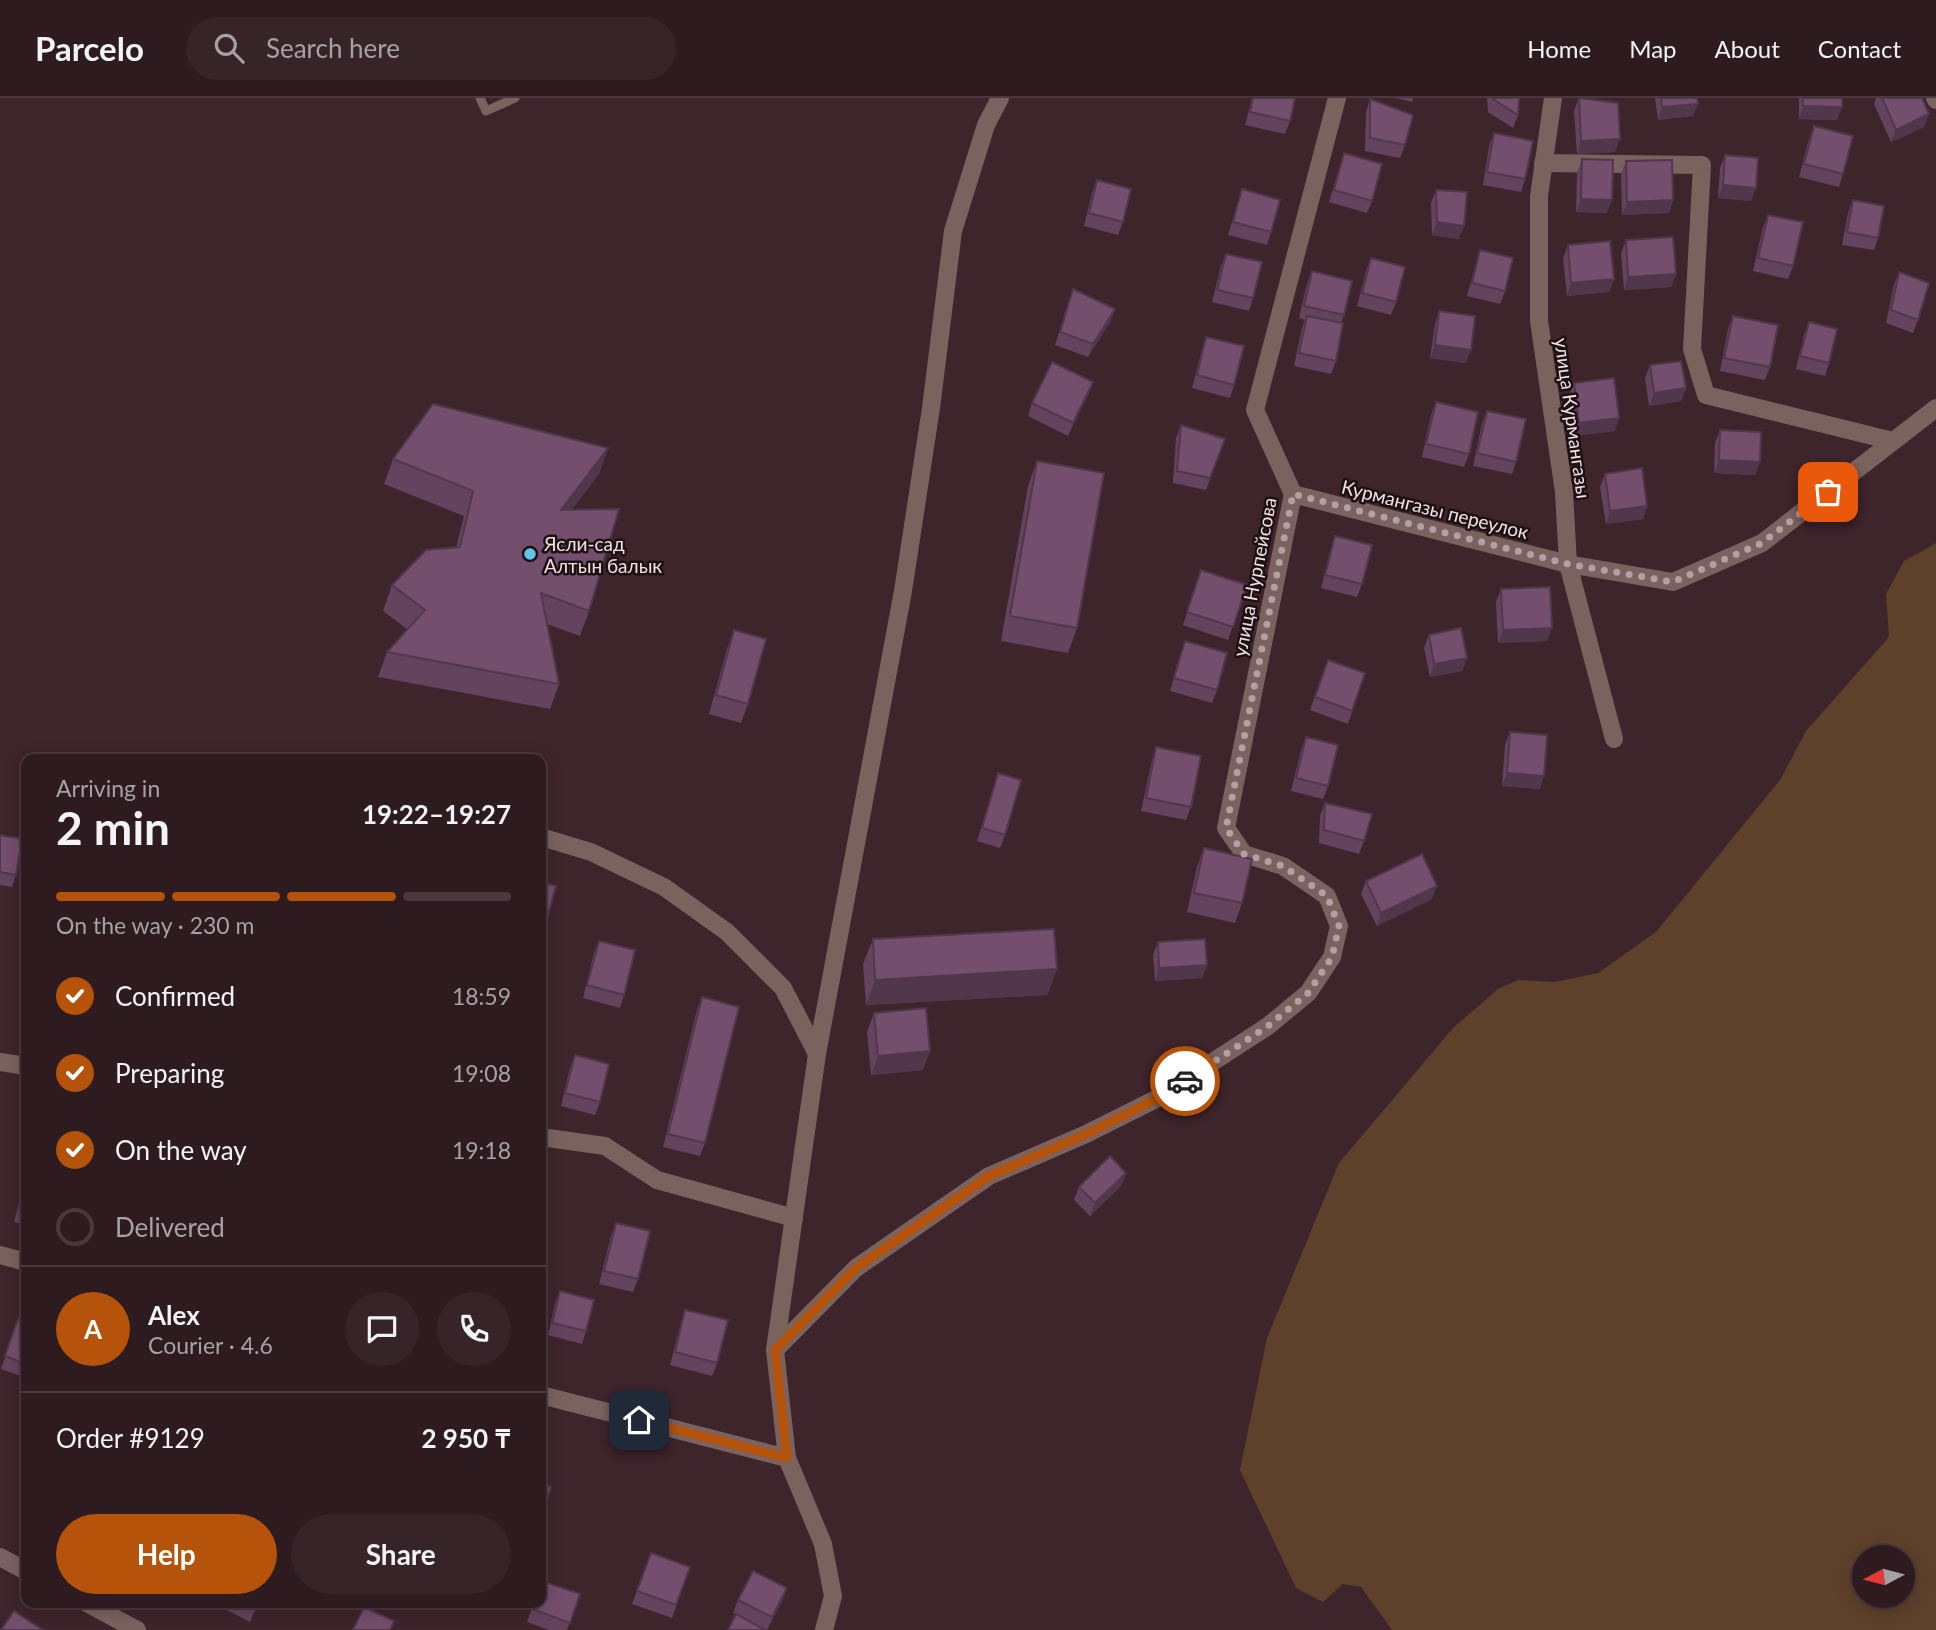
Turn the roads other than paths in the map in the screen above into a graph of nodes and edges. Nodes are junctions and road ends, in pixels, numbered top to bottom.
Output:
1 (480, 98) edge
2 (515, 98) edge
3 (1000, 98) edge
4 (1337, 98) edge
5 (1553, 98) edge
6 (1543, 163) junction
7 (1936, 408) edge
8 (1893, 441) junction
9 (1293, 494) junction
10 (1568, 564) junction
11 (1614, 739) dead end
12 (546, 838) edge
13 (817, 1054) junction
14 (0, 1062) edge
15 (21, 1065) edge
16 (546, 1138) edge
17 (794, 1218) junction
18 (0, 1255) edge
19 (21, 1261) edge
20 (775, 1350) junction
21 (546, 1396) edge
22 (787, 1458) junction
23 (0, 1557) edge
24 (21, 1568) edge
25 (95, 1608) edge
26 (137, 1630) edge
27 (824, 1630) edge

1 - 2 lane
3 - 13 street
4 - 9 street, улица Нурпейсова
5 - 6 street, улица Курмангазы
6 - 8 street
6 - 10 street, улица Курмангазы
7 - 8 street, Курмангазы переулок
8 - 10 street, Курмангазы переулок
9 - 10 street, Курмангазы переулок
9 - 20 street, улица Нурпейсова
10 - 11 street, улица Курмангазы
12 - 13 street
13 - 17 street
14 - 15 street
16 - 17 street
17 - 20 street
18 - 19 street
20 - 22 street
21 - 22 street
22 - 27 street
23 - 24 street
25 - 26 street

